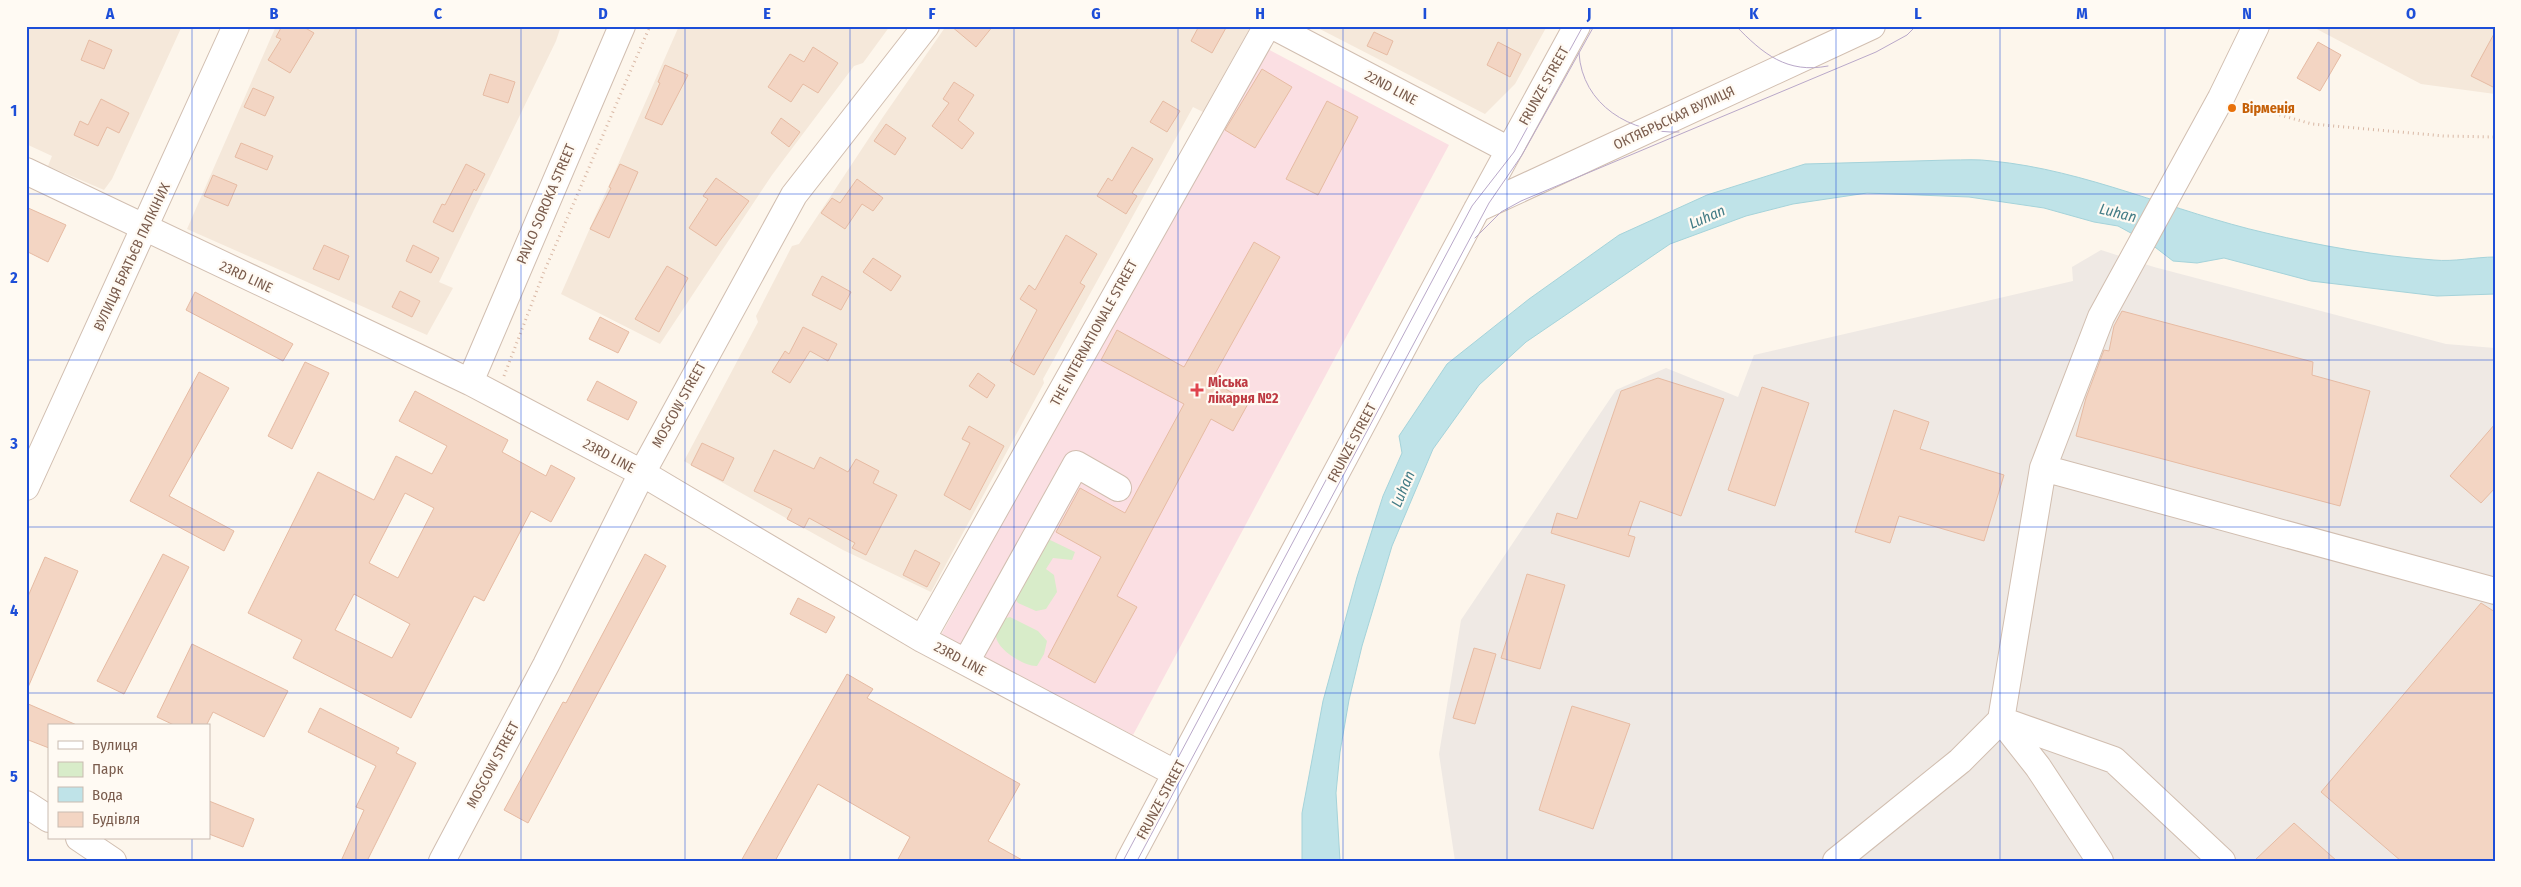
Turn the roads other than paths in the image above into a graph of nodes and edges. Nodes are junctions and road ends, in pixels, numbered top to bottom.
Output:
1 (236, 26) edge
2 (622, 26) edge
3 (926, 26) edge
4 (1267, 26) edge
5 (1273, 26) edge
6 (1577, 26) edge
7 (1872, 26) edge
8 (2256, 26) edge
9 (1509, 150) junction
10 (26, 171) edge
11 (1477, 209) junction
12 (145, 229) junction
13 (470, 382) junction
14 (2043, 468) junction
15 (642, 473) junction
16 (26, 488) edge
17 (1118, 488) dead end
18 (2495, 591) edge
19 (922, 639) junction
20 (966, 662) junction
21 (2001, 720) junction
22 (1175, 773) junction
23 (26, 804) edge
24 (48, 818) edge
25 (82, 840) edge
26 (113, 861) edge
27 (442, 861) edge
28 (1129, 861) edge
29 (1836, 861) edge
30 (2100, 861) edge
31 (2222, 861) edge

1 - 12 street, ВУЛИЦЯ БРАТЬЄВ ПАЛКІНИХ
2 - 13 street, PAVLO SOROKA STREET
3 - 15 street, MOSCOW STREET
4 - 19 street, THE INTERNATIONALE STREET
5 - 9 street, 22ND LINE
6 - 9 street, FRUNZE STREET
7 - 11 street, ОКТЯБРЬСКАЯ ВУЛИЦЯ
8 - 14 street
9 - 11 street, FRUNZE STREET
10 - 12 street, 23RD LINE
11 - 22 street, FRUNZE STREET
12 - 13 street, 23RD LINE
12 - 16 street, ВУЛИЦЯ БРАТЬЄВ ПАЛКІНИХ
13 - 15 street, 23RD LINE
14 - 18 street
14 - 21 street
15 - 19 street, 23RD LINE
15 - 27 street, MOSCOW STREET
17 - 20 street
19 - 20 street, 23RD LINE
20 - 22 street, 23RD LINE
21 - 29 street
21 - 30 street
21 - 31 street
22 - 28 street, FRUNZE STREET
23 - 24 street
25 - 26 street

